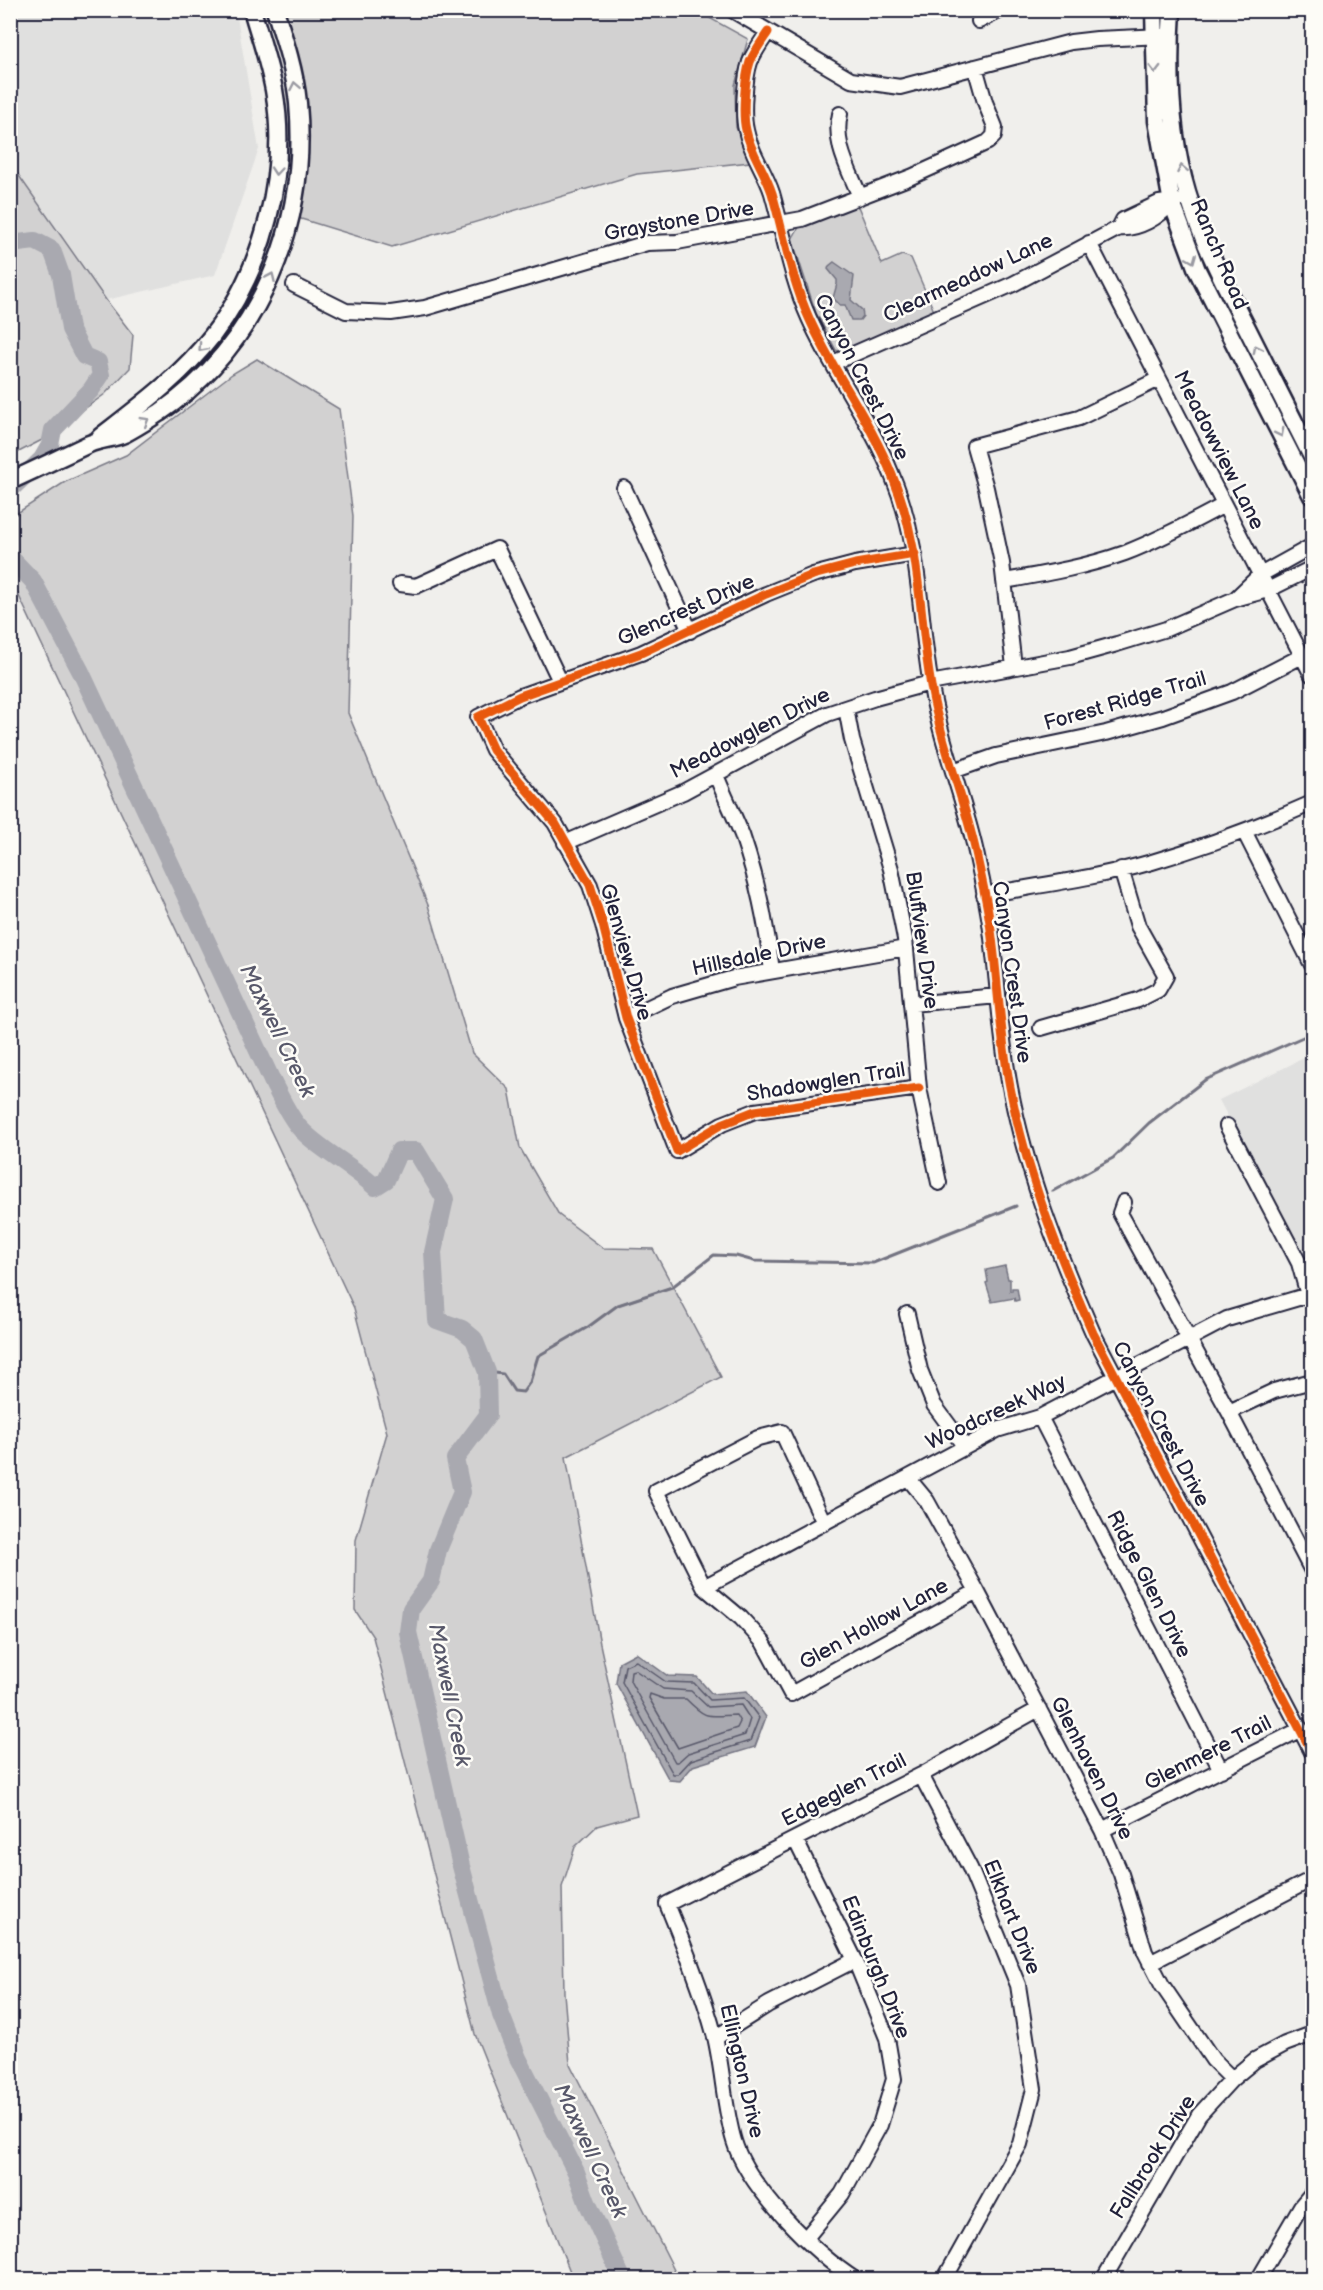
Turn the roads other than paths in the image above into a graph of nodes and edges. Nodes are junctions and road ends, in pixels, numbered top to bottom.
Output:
1 (252, 10) edge
2 (275, 10) edge
3 (732, 10) edge
4 (1001, 10) edge
5 (1154, 10) edge
6 (1172, 10) edge
7 (979, 21) dead end
8 (768, 32) junction
9 (1162, 36) junction
10 (975, 67) junction
11 (840, 114) dead end
12 (860, 197) junction
13 (1189, 197) junction
14 (1172, 203) junction
15 (780, 224) junction
16 (1089, 243) junction
17 (294, 285) dead end
18 (832, 363) junction
19 (1159, 379) junction
20 (92, 443) junction
21 (1312, 457) edge
22 (10, 481) edge
23 (624, 489) dead end
24 (1312, 496) edge
25 (1224, 505) junction
26 (1312, 546) edge
27 (915, 554) junction
28 (1312, 568) edge
29 (1260, 575) junction
30 (1004, 581) junction
31 (400, 584) dead end
32 (1268, 590) junction
33 (1235, 599) junction
34 (690, 631) junction
35 (1302, 656) junction
36 (1014, 667) junction
37 (1312, 675) edge
38 (560, 681) junction
39 (930, 683) junction
40 (846, 708) junction
41 (478, 717) joint
42 (953, 771) junction
43 (716, 776) junction
44 (1312, 803) edge
45 (1244, 831) junction
46 (565, 843) junction
47 (1120, 869) junction
48 (984, 895) junction
49 (906, 948) junction
50 (1312, 965) edge
51 (772, 971) junction
52 (998, 996) junction
53 (911, 1004) junction
54 (626, 1018) junction
55 (1041, 1028) dead end
56 (919, 1088) junction
57 (1227, 1126) dead end
58 (677, 1151) joint
59 (939, 1183) dead end
60 (1124, 1202) dead end
61 (1310, 1294) edge
62 (907, 1314) dead end
63 (1190, 1339) junction
64 (1116, 1377) junction
65 (1312, 1381) edge
66 (1229, 1412) junction
67 (1040, 1417) junction
68 (965, 1447) junction
69 (908, 1478) junction
70 (824, 1523) junction
71 (1312, 1571) edge
72 (704, 1587) junction
73 (977, 1591) junction
74 (1039, 1709) junction
75 (1301, 1729) junction
76 (1312, 1752) edge
77 (1221, 1770) junction
78 (921, 1775) junction
79 (1102, 1830) junction
80 (795, 1839) junction
81 (1312, 1879) edge
82 (667, 1904) joint
83 (855, 1960) junction
84 (1150, 1963) junction
85 (1312, 2034) edge
86 (715, 2038) junction
87 (1232, 2079) junction
88 (1312, 2193) edge
89 (806, 2238) junction
90 (856, 2280) edge
91 (944, 2280) edge
92 (1103, 2280) edge
93 (1258, 2280) edge

1 -> 20 main road
20 -> 2 main road
3 - 8 street
4 - 7 street
5 - 9 main road, Ranch Road
6 - 9 main road, Ranch Road
8 - 10 street
8 - 15 street, Canyon Crest Drive
9 - 10 street
13 -> 9 main road, Ranch Road
9 -> 14 main road, Ranch Road
10 - 12 street, Graystone Drive
11 - 12 street
12 - 15 street, Graystone Drive
13 - 14 street, Clearmeadow Lane
21 -> 13 main road, Ranch Road
14 - 16 street, Clearmeadow Lane
14 -> 24 main road, Ranch Road
15 - 17 street, Graystone Drive
15 - 18 street, Canyon Crest Drive
16 - 18 street, Clearmeadow Lane
16 - 19 street, Meadowview Lane
18 - 27 street, Canyon Crest Drive
19 - 25 street, Meadowview Lane
19 - 30 street
20 - 22 main road
23 - 34 street
25 - 29 street, Meadowview Lane
25 - 30 street
26 - 29 street, Meadowglen Drive
27 - 34 street, Glencrest Drive
27 - 39 street, Canyon Crest Drive
28 - 32 street, Meadowglen Drive
29 - 32 street, Meadowview Lane
29 - 33 street, Meadowglen Drive
30 - 36 street
31 - 38 street
32 - 33 street, Meadowglen Drive
32 - 35 street, Meadowview Lane
33 - 36 street, Meadowglen Drive
34 - 38 street, Glencrest Drive
35 - 37 street, Meadowview Lane
35 - 42 street, Forest Ridge Trail
36 - 39 street, Meadowglen Drive
38 - 41 street, Glencrest Drive
39 - 40 street, Meadowglen Drive
39 - 42 street, Canyon Crest Drive
40 - 43 street, Meadowglen Drive
40 - 49 street, Bluffview Drive
41 - 46 street, Glenview Drive
42 - 48 street, Canyon Crest Drive
43 - 46 street, Meadowglen Drive
43 - 51 street
44 - 45 street
45 - 47 street
45 - 50 street
46 - 54 street, Glenview Drive
47 - 48 street
47 - 55 street
48 - 52 street, Canyon Crest Drive
49 - 51 street, Hillsdale Drive
49 - 53 street, Bluffview Drive
51 - 54 street, Hillsdale Drive
52 - 53 street
52 - 64 street, Canyon Crest Drive
53 - 56 street, Bluffview Drive
54 - 58 street, Glenview Drive
56 - 58 street, Shadowglen Trail
56 - 59 street, Bluffview Drive
57 - 61 street
60 - 63 street
61 - 63 street, Woodcreek Way
62 - 68 street
63 - 64 street, Woodcreek Way
63 - 66 street
64 - 67 street, Woodcreek Way
64 - 75 street, Canyon Crest Drive
65 - 66 street
66 - 71 street
67 - 68 street, Woodcreek Way
67 - 77 street, Ridge Glen Drive
68 - 69 street, Woodcreek Way
69 - 70 street, Woodcreek Way
69 - 73 street, Glenhaven Drive
70 - 72 street, Woodcreek Way
70 - 72 street
72 - 73 street, Glen Hollow Lane
73 - 74 street, Glenhaven Drive
74 - 78 street, Edgeglen Trail
74 - 79 street, Glenhaven Drive
75 - 76 street, Canyon Crest Drive
75 - 77 street, Glenmere Trail
77 - 79 street, Glenmere Trail
78 - 80 street, Edgeglen Trail
78 - 91 street, Elkhart Drive
79 - 84 street, Glenhaven Drive
80 - 82 street, Edgeglen Trail
80 - 83 street, Edinburgh Drive
81 - 84 street
82 - 86 street, Ellington Drive
83 - 86 street
83 - 89 street, Edinburgh Drive
84 - 87 street, Glenhaven Drive
85 - 87 street, Fallbrook Drive
86 - 89 street, Ellington Drive
87 - 92 street, Fallbrook Drive
88 - 93 street
89 - 90 street, Ellington Drive

